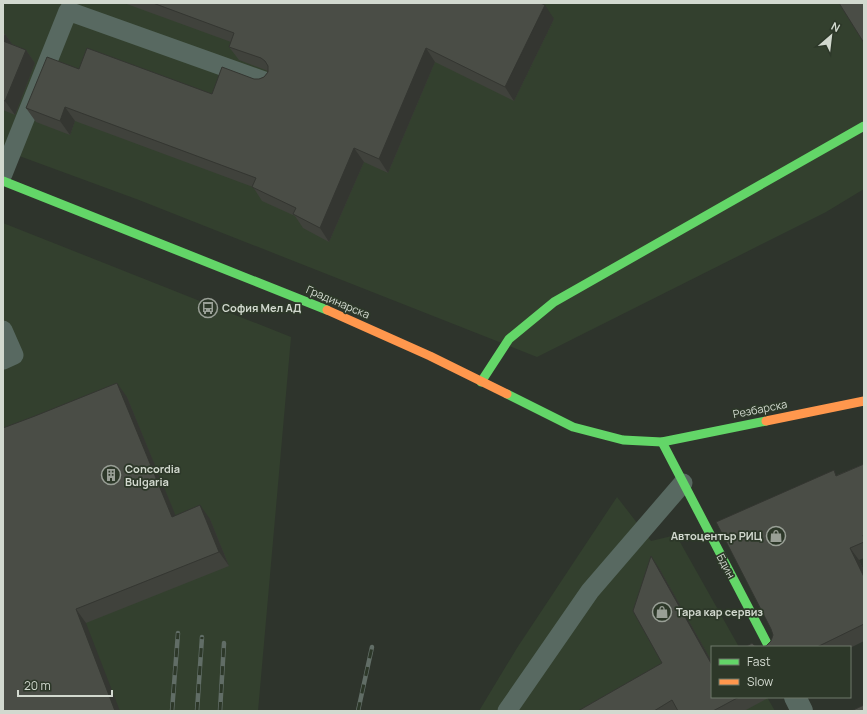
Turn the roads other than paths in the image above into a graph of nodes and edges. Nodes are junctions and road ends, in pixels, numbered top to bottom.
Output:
1 (69, 7) edge
2 (267, 82) edge
3 (864, 126) edge
4 (3, 174) edge
5 (3, 181) edge
6 (3, 330) edge
7 (3, 360) edge
8 (481, 382) junction
9 (864, 401) edge
10 (662, 442) junction
11 (683, 483) junction
12 (768, 646) edge
13 (796, 698) edge
14 (507, 711) edge
15 (802, 711) edge

1 - 2 lane
1 - 4 lane
3 - 8 street
5 - 8 street, Градинарска
6 - 7 lane
8 - 10 street, Градинарска
9 - 10 street, Резбарска
10 - 11 street, Бдин
11 - 12 street, Бдин
11 - 14 lane
13 - 15 street

